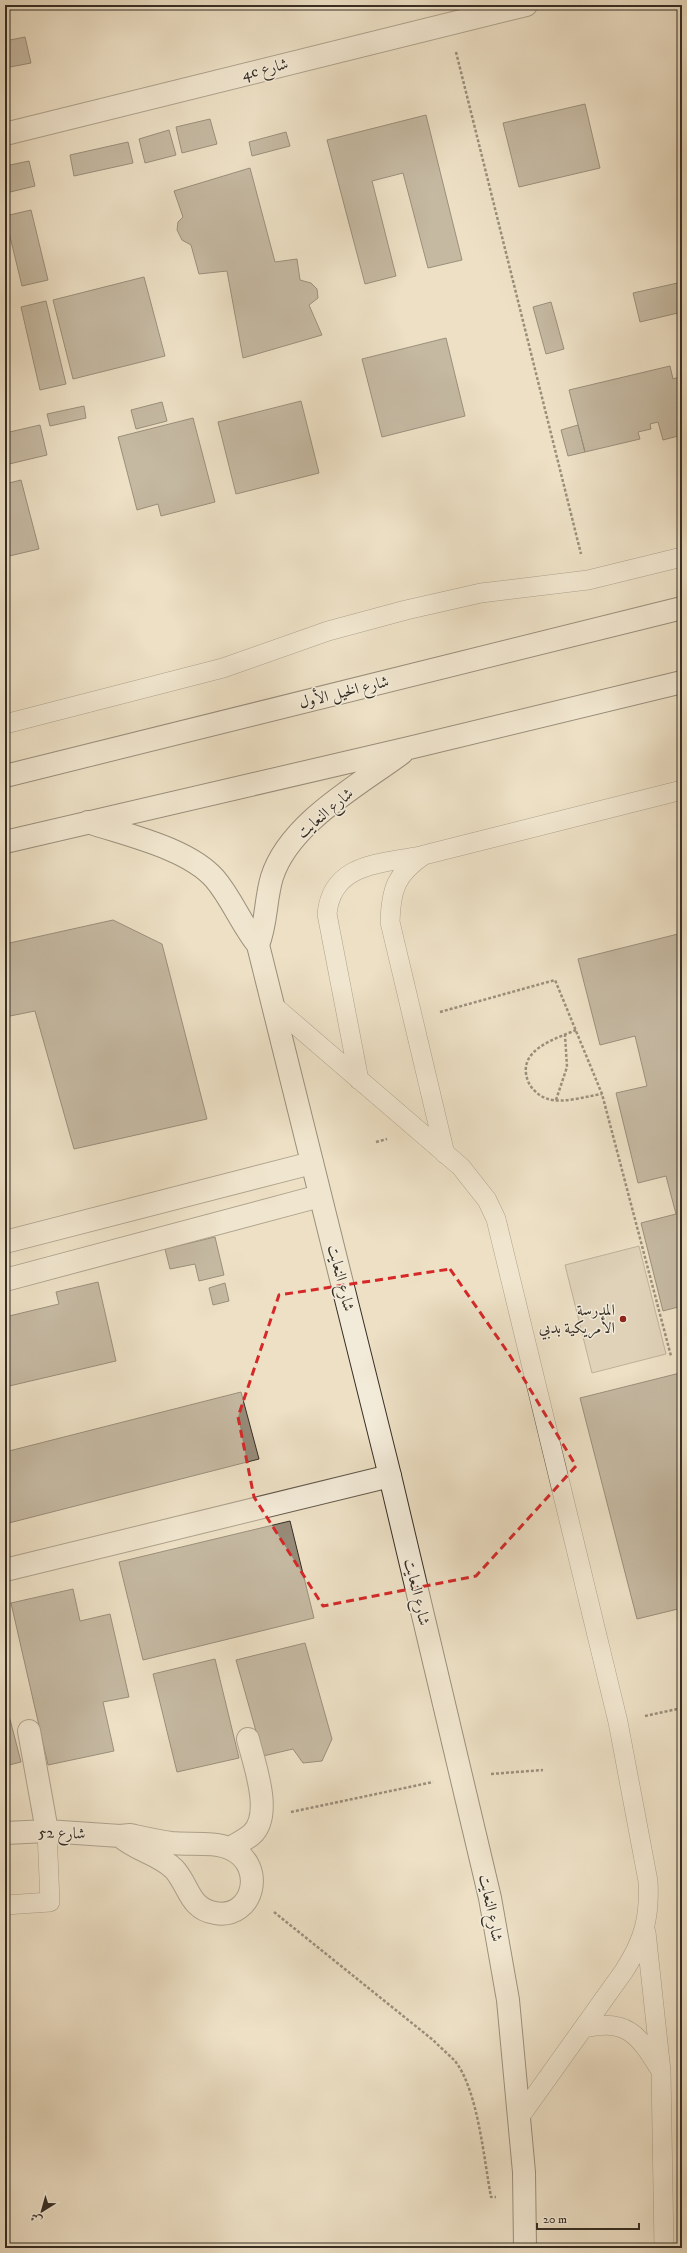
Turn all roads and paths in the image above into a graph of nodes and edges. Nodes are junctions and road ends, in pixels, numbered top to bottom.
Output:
1 (526, 5) edge
2 (493, 9) edge
3 (448, 23) junction
4 (5, 134) edge
5 (682, 557) edge
6 (588, 580) junction
7 (682, 608) edge
8 (682, 682) edge
9 (5, 724) edge
10 (409, 748) junction
11 (5, 776) edge
12 (682, 790) edge
13 (88, 822) junction
14 (5, 842) edge
15 (424, 855) junction
16 (258, 945) junction
17 (275, 1007) junction
18 (413, 1019) junction
19 (576, 1030) junction
20 (566, 1035) junction
21 (359, 1080) junction
22 (602, 1094) junction
23 (556, 1101) junction
24 (408, 1122) junction
25 (376, 1142) dead end
26 (445, 1154) junction
27 (312, 1163) junction
28 (320, 1196) junction
29 (6, 1239) edge
30 (5, 1280) edge
31 (671, 1356) dead end
32 (390, 1476) junction
33 (5, 1570) edge
34 (682, 1708) edge
35 (618, 1722) junction
36 (29, 1731) dead end
37 (248, 1739) dead end
38 (543, 1770) dead end
39 (461, 1776) junction
40 (261, 1818) junction
41 (47, 1831) junction
42 (5, 1833) edge
43 (120, 1836) junction
44 (230, 1848) junction
45 (250, 1893) junction
46 (5, 1905) edge
47 (646, 1926) junction
48 (584, 2028) junction
49 (661, 2071) junction
50 (519, 2118) junction
51 (524, 2198) junction
52 (525, 2248) edge
53 (664, 2248) edge

1 - 2 street, 4c شارع
2 - 3 street, 4c شارع
3 - 4 street, 4c شارع
3 - 6 path
5 - 6 lane
6 - 9 lane
7 - 11 street, شارع الخيل الأول
8 - 10 street
10 - 13 street
10 - 16 street, شارع النعايت
12 - 15 lane
13 - 14 street
13 - 16 street, شارع النعايت
15 - 18 lane
15 - 21 lane
16 - 17 street, شارع النعايت
17 - 21 lane
17 - 27 street, شارع النعايت
18 - 19 path
18 - 26 lane
19 - 20 path
19 - 22 path
20 - 23 path
20 - 23 path
21 - 24 lane
22 - 23 path
22 - 31 path
24 - 25 path
24 - 26 lane
26 - 35 lane
27 - 28 street, شارع النعايت
27 - 29 street
28 - 30 street
28 - 32 street, شارع النعايت
32 - 33 street
32 - 39 street, شارع النعايت
34 - 35 path
35 - 47 lane
36 - 41 street
37 - 40 street
38 - 39 path
39 - 40 path
39 - 50 street, شارع النعايت
40 - 44 street
41 - 42 street, شارع 52
41 - 43 street, شارع 52
41 - 46 lane
43 - 44 street, شارع 52
43 - 45 street
44 - 45 street
45 - 51 path
47 - 48 lane
47 - 49 lane
48 - 49 lane
48 - 50 lane
49 - 53 lane
50 - 51 street, شارع النعايت
51 - 52 street, شارع النعايت

